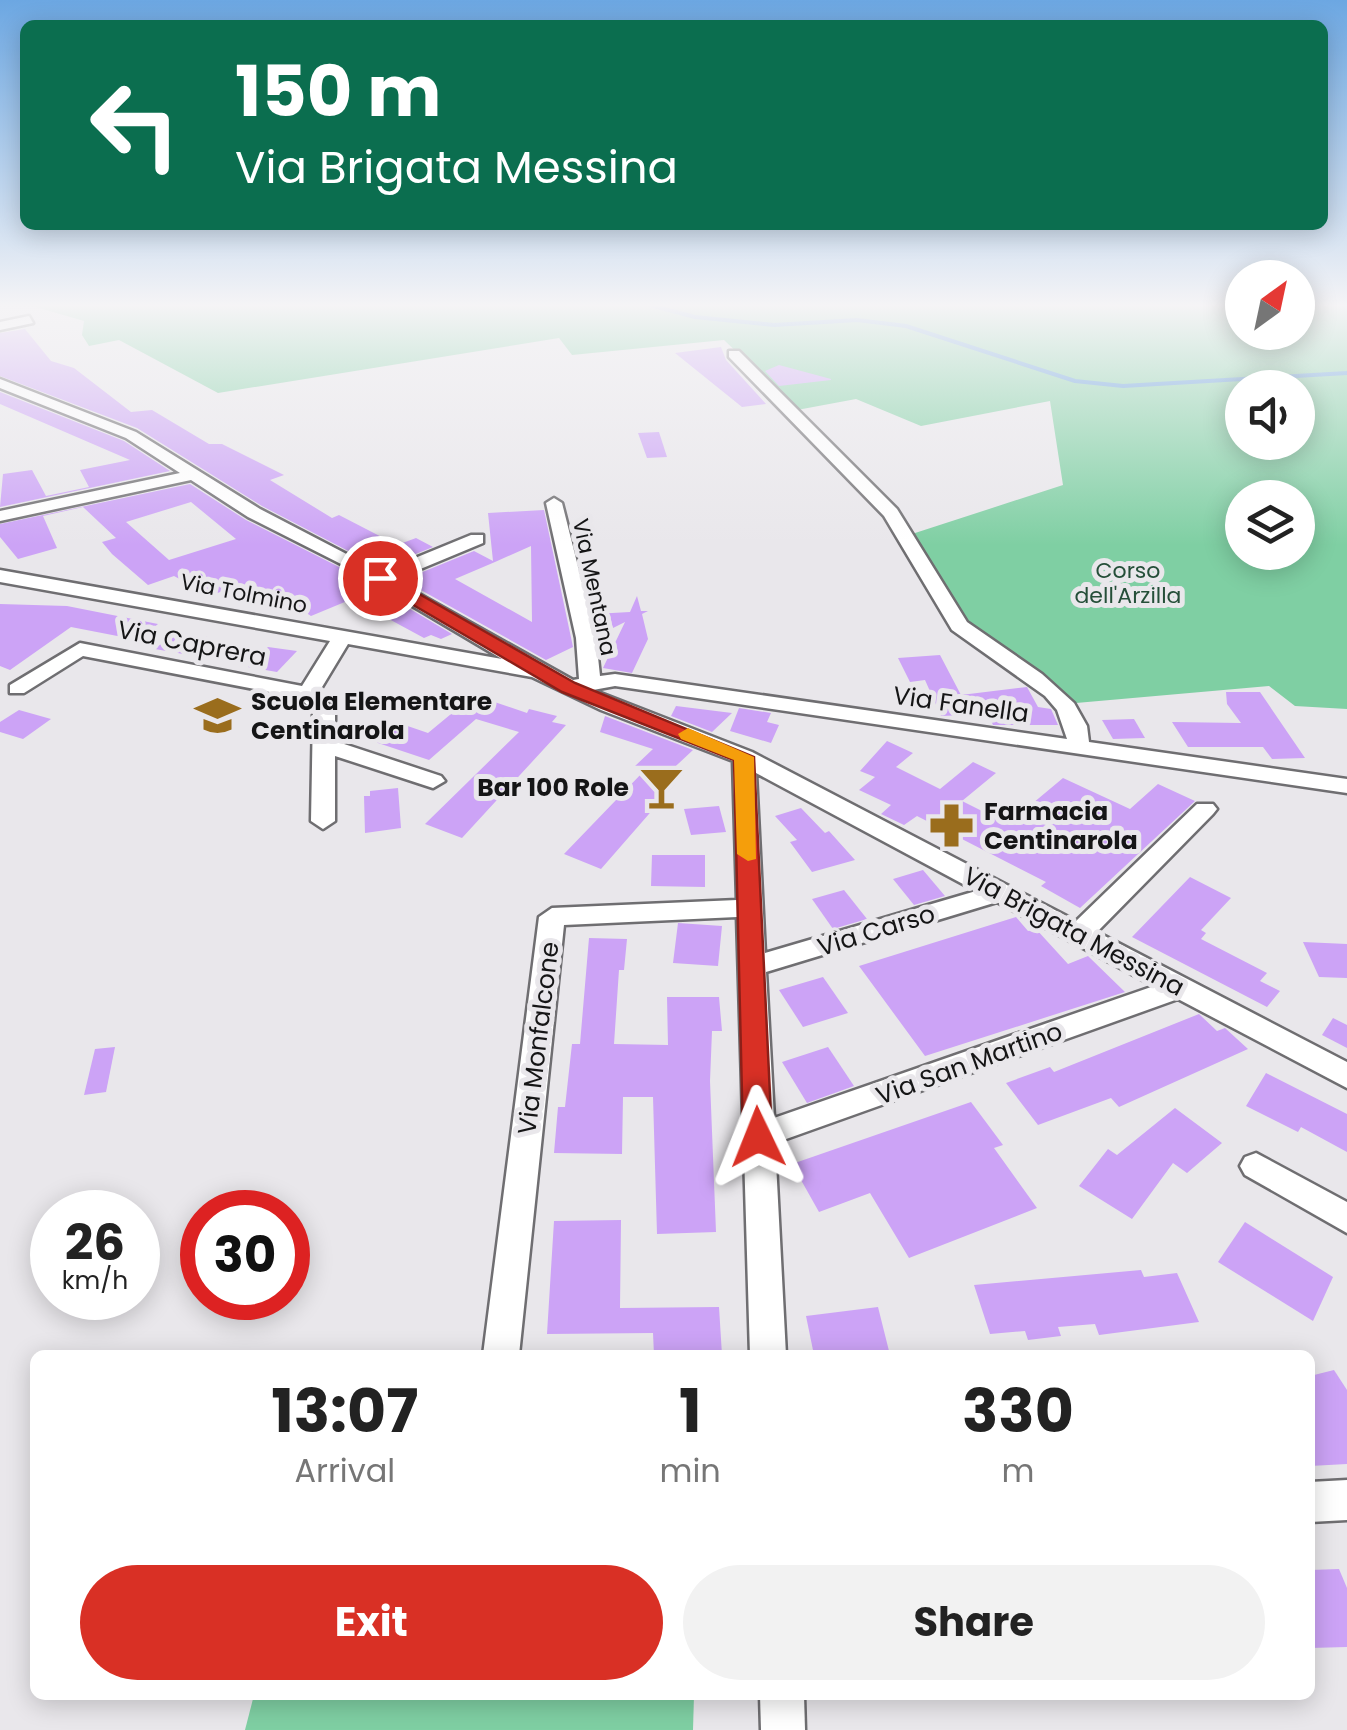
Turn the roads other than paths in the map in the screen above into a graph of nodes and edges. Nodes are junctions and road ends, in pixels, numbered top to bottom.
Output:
1 (4, 384) edge
2 (763, 384) edge
3 (192, 475) junction
4 (554, 503) dead end
5 (0, 516) edge
6 (478, 539) dead end
7 (0, 576) edge
8 (380, 578) junction
9 (342, 638) junction
10 (538, 672) junction
11 (579, 684) junction
12 (17, 688) dead end
13 (308, 693) junction
14 (324, 745) junction
15 (1079, 748) junction
16 (744, 757) junction
17 (433, 781) dead end
18 (1347, 786) edge
19 (1205, 809) dead end
20 (323, 821) dead end
21 (1000, 892) junction
22 (749, 908) junction
23 (1079, 934) junction
24 (750, 967) junction
25 (1180, 988) junction
26 (1347, 1076) edge
27 (758, 1137) junction
28 (1256, 1166) dead end
29 (1347, 1219) edge
30 (502, 1350) edge
31 (768, 1350) edge
32 (1347, 1500) edge
33 (1315, 1502) edge
34 (782, 1700) edge
35 (783, 1730) edge

1 - 3 street, Via Brigata Messina
2 - 15 street
3 - 5 street
3 - 8 street, Via Brigata Messina
4 - 11 street, Via Mentana
6 - 8 street
7 - 9 street, Via Tolmino
8 - 10 street, Via Brigata Messina
9 - 10 street, Via Tolmino
9 - 13 street
10 - 11 street, Via Brigata Messina
11 - 15 street, Via Fanella
11 - 16 street, Via Brigata Messina
12 - 13 street, Via Caprera
13 - 14 street
14 - 17 street
14 - 20 street
15 - 18 street, Via Fanella
16 - 21 street, Via Brigata Messina
16 - 22 street
19 - 23 street
21 - 23 street, Via Brigata Messina
21 - 24 street, Via Carso
22 - 24 street
22 - 30 street, Via Monfalcone
23 - 25 street, Via Brigata Messina
24 - 27 street
25 - 26 street, Via Brigata Messina
25 - 27 street, Via San Martino
27 - 31 street
28 - 29 street
32 - 33 street
34 - 35 street

